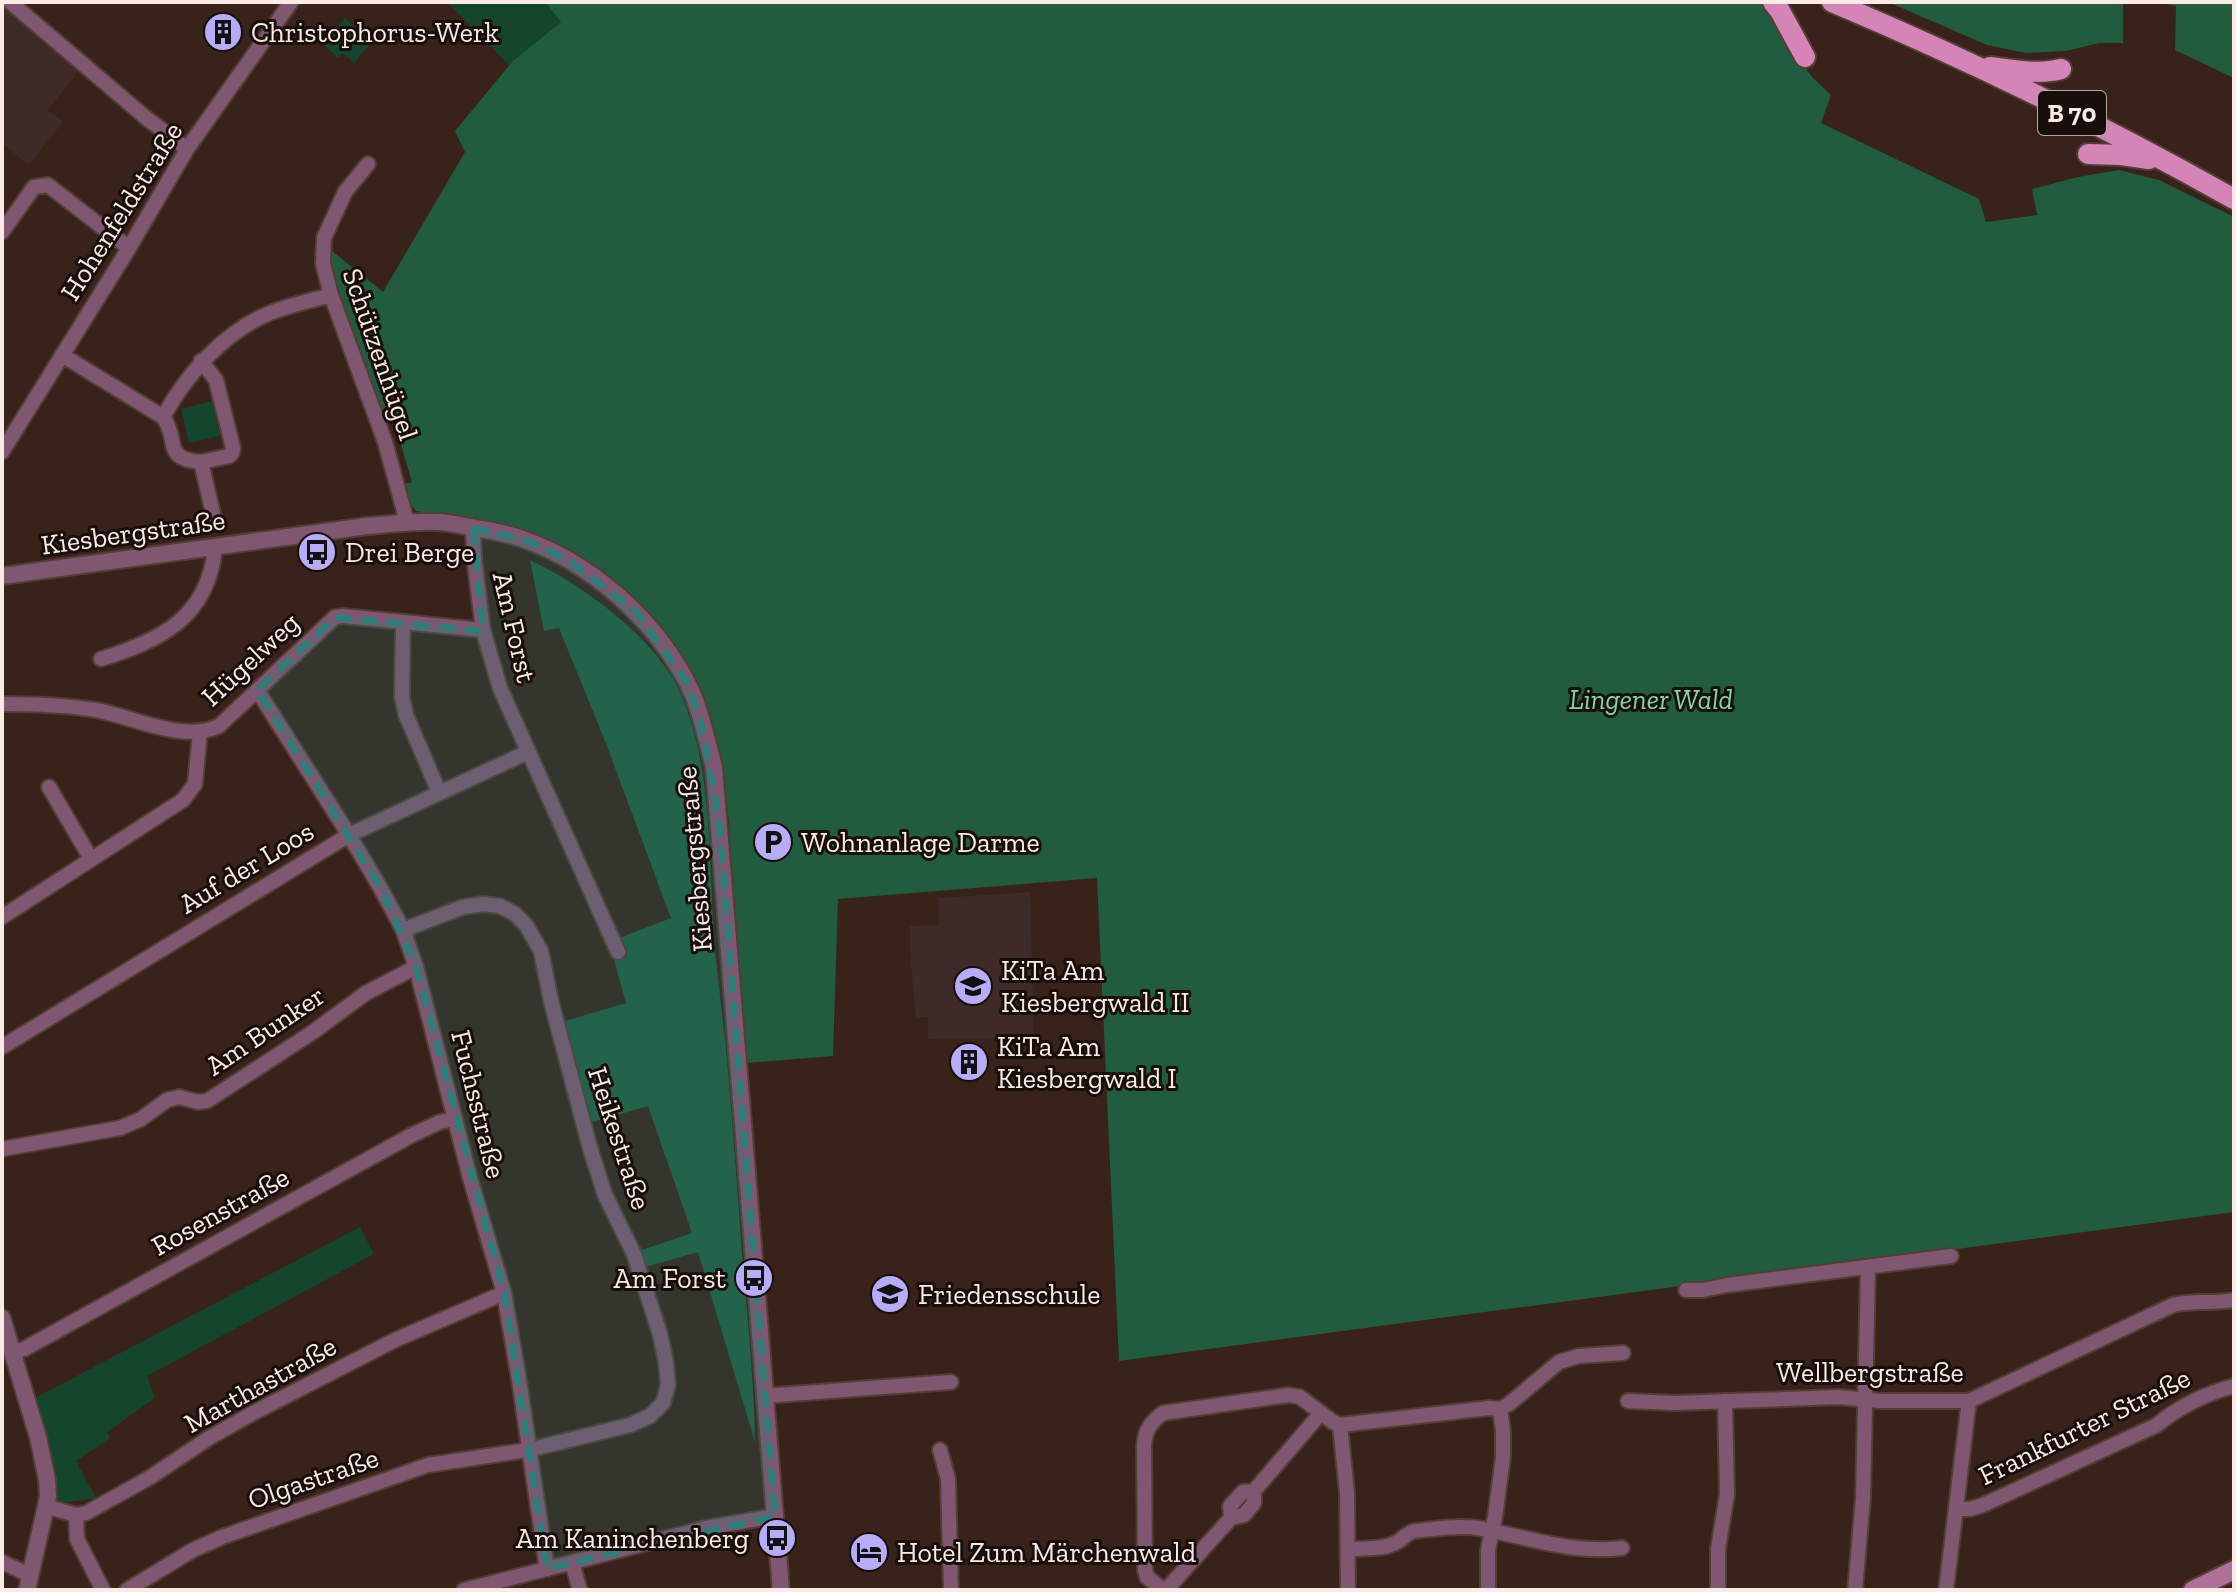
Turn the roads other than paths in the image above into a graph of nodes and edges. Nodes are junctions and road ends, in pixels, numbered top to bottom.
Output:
1 (10, 2) edge
2 (291, 2) edge
3 (1773, 2) edge
4 (1832, 2) edge
5 (1805, 57) dead end
6 (1975, 66) junction
7 (2061, 69) dead end
8 (187, 149) junction
9 (2088, 154) dead end
10 (2169, 162) junction
11 (368, 164) dead end
12 (2234, 199) edge
13 (2, 232) edge
14 (129, 248) junction
15 (331, 295) junction
16 (62, 355) junction
17 (201, 361) junction
18 (163, 417) junction
19 (2, 452) edge
20 (201, 462) junction
21 (215, 522) dead end
22 (407, 522) junction
23 (473, 528) junction
24 (215, 548) junction
25 (2, 576) edge
26 (403, 623) junction
27 (483, 630) junction
28 (101, 659) dead end
29 (257, 690) junction
30 (2, 704) edge
31 (200, 732) junction
32 (528, 752) junction
33 (49, 787) dead end
34 (439, 792) junction
35 (349, 835) junction
36 (91, 859) junction
37 (2, 917) edge
38 (403, 930) junction
39 (618, 952) dead end
40 (416, 967) junction
41 (2, 1047) edge
42 (455, 1119) junction
43 (2, 1149) edge
44 (1951, 1256) dead end
45 (1868, 1268) junction
46 (1686, 1290) dead end
47 (504, 1293) junction
48 (2234, 1300) edge
49 (2, 1318) edge
50 (12, 1352) junction
51 (1623, 1353) dead end
52 (951, 1382) dead end
53 (2234, 1386) edge
54 (764, 1396) junction
55 (1865, 1399) junction
56 (1628, 1401) dead end
57 (1725, 1401) junction
58 (1969, 1401) junction
59 (1500, 1409) junction
60 (1321, 1413) junction
61 (1340, 1425) junction
62 (528, 1450) junction
63 (940, 1450) dead end
64 (45, 1506) junction
65 (1956, 1509) junction
66 (76, 1515) junction
67 (775, 1516) junction
68 (1491, 1532) junction
69 (1622, 1548) dead end
70 (1348, 1549) junction
71 (2, 1562) edge
72 (572, 1563) junction
73 (547, 1569) junction
74 (2234, 1570) edge
75 (28, 1582) edge
76 (2196, 1589) edge
77 (103, 1590) edge
78 (127, 1590) edge
79 (464, 1590) edge
80 (580, 1590) edge
81 (781, 1590) edge
82 (951, 1590) edge
83 (1164, 1590) edge
84 (1348, 1590) edge
85 (1488, 1590) edge
86 (1718, 1590) edge
87 (1855, 1590) edge
88 (1946, 1590) edge

1 - 8 street
2 - 8 street, Hohenfeldstraße
3 - 5 main road
4 - 6 main road, B 70
6 - 7 main road
6 - 10 main road, B 70
8 - 14 street, Hohenfeldstraße
9 - 10 main road
10 - 12 main road, B 70
11 - 15 street, Schützenhügel
13 - 14 street
14 - 16 street, Hohenfeldstraße
15 - 17 street
15 - 22 street, Schützenhügel
16 - 18 street
16 - 19 street, Hohenfeldstraße
17 - 18 street
17 - 20 street
18 - 20 street
20 - 21 street
22 - 23 street, Kiesbergstraße
22 - 24 street, Kiesbergstraße
23 - 27 street, Am Forst
23 - 54 street, Kiesbergstraße
24 - 25 street, Kiesbergstraße
24 - 28 street
26 - 27 street, Hügelweg
26 - 29 street, Hügelweg
26 - 34 street
27 - 32 street, Am Forst
29 - 31 street, Hügelweg
29 - 35 street, Fuchsstraße
30 - 31 street, Hügelweg
31 - 36 street
32 - 34 street, Auf der Loos
32 - 39 street, Am Forst
33 - 36 street
34 - 35 street, Auf der Loos
35 - 38 street, Fuchsstraße
35 - 41 street, Auf der Loos
36 - 37 street
38 - 40 street, Fuchsstraße
38 - 62 street, Heikestraße
40 - 42 street, Fuchsstraße
40 - 43 street, Am Bunker
42 - 47 street, Fuchsstraße
42 - 50 street, Rosenstraße
44 - 45 street
45 - 46 street
45 - 55 street
47 - 62 street, Fuchsstraße
47 - 66 street, Marthastraße
48 - 58 street, Wellbergstraße
49 - 50 street
50 - 64 street
51 - 59 street
52 - 54 street
53 - 65 street, Frankfurter Straße
54 - 67 street, Kiesbergstraße
55 - 57 street, Wellbergstraße
55 - 58 street, Wellbergstraße
55 - 87 street
56 - 57 street, Wellbergstraße
57 - 86 street
58 - 65 street
59 - 61 street
59 - 68 street
60 - 61 street
60 - 83 street
60 - 83 street
61 - 70 street
62 - 73 street, Fuchsstraße
62 - 78 street, Olgastraße
63 - 82 street
64 - 66 street
64 - 75 street
65 - 88 street
66 - 77 street
67 - 72 street
67 - 81 street, Kiesbergstraße
68 - 69 street
68 - 70 street
68 - 85 street
70 - 84 street
71 - 75 street
72 - 73 street
72 - 80 street
73 - 79 street
74 - 76 main road

